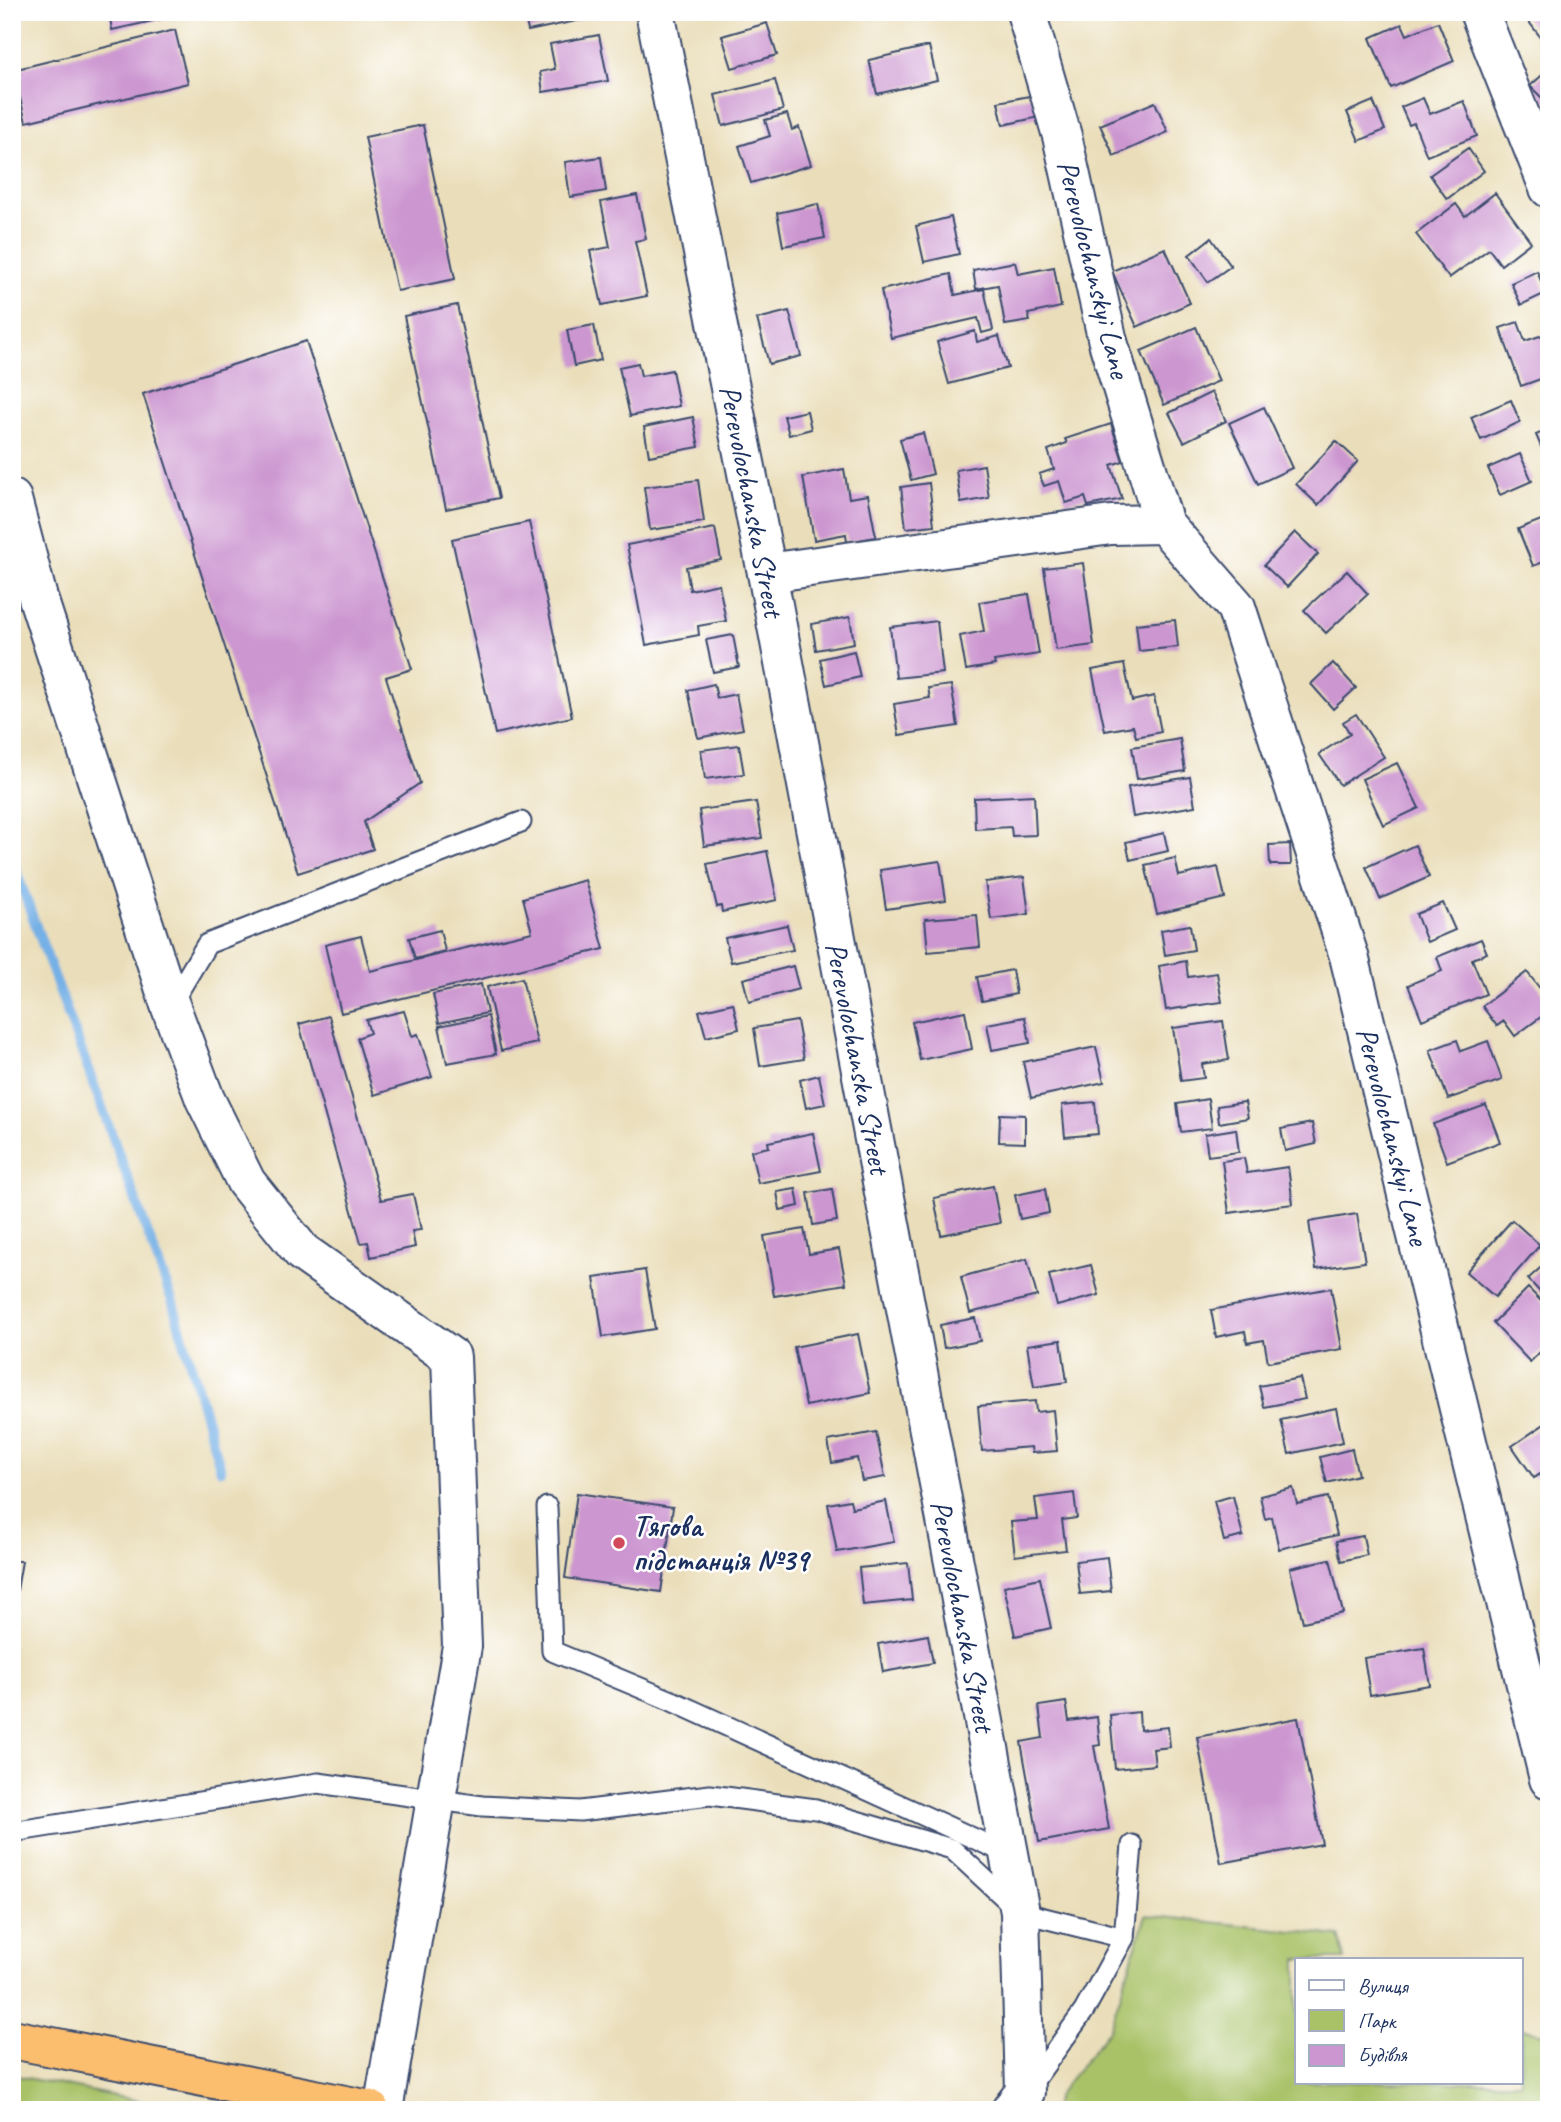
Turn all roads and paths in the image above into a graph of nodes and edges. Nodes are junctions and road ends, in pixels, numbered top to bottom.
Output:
1 (655, 12) edge
2 (1026, 12) edge
3 (1479, 12) edge
4 (1549, 188) edge
5 (12, 499) edge
6 (1164, 524) junction
7 (767, 573) junction
8 (521, 822) dead end
9 (170, 1005) junction
10 (547, 1507) dead end
11 (1549, 1779) edge
12 (436, 1797) junction
13 (12, 1832) edge
14 (1132, 1845) dead end
15 (1008, 1854) junction
16 (1020, 1912) junction
17 (1124, 1938) junction
18 (12, 2039) edge
19 (1017, 2105) edge
20 (370, 2110) edge
21 (383, 2110) edge

1 - 7 street, Perevolochanska Street
2 - 6 street, Perevolochanskyi Lane
3 - 4 street
5 - 9 street
6 - 7 street
6 - 11 street, Perevolochanskyi Lane
7 - 15 street, Perevolochanska Street
8 - 9 lane
9 - 12 street
10 - 15 lane
12 - 13 lane
12 - 16 lane
12 - 21 street
14 - 17 lane
15 - 16 street, Perevolochanska Street
16 - 17 lane
16 - 19 street, Perevolochanska Street
17 - 19 lane
18 - 20 highway

